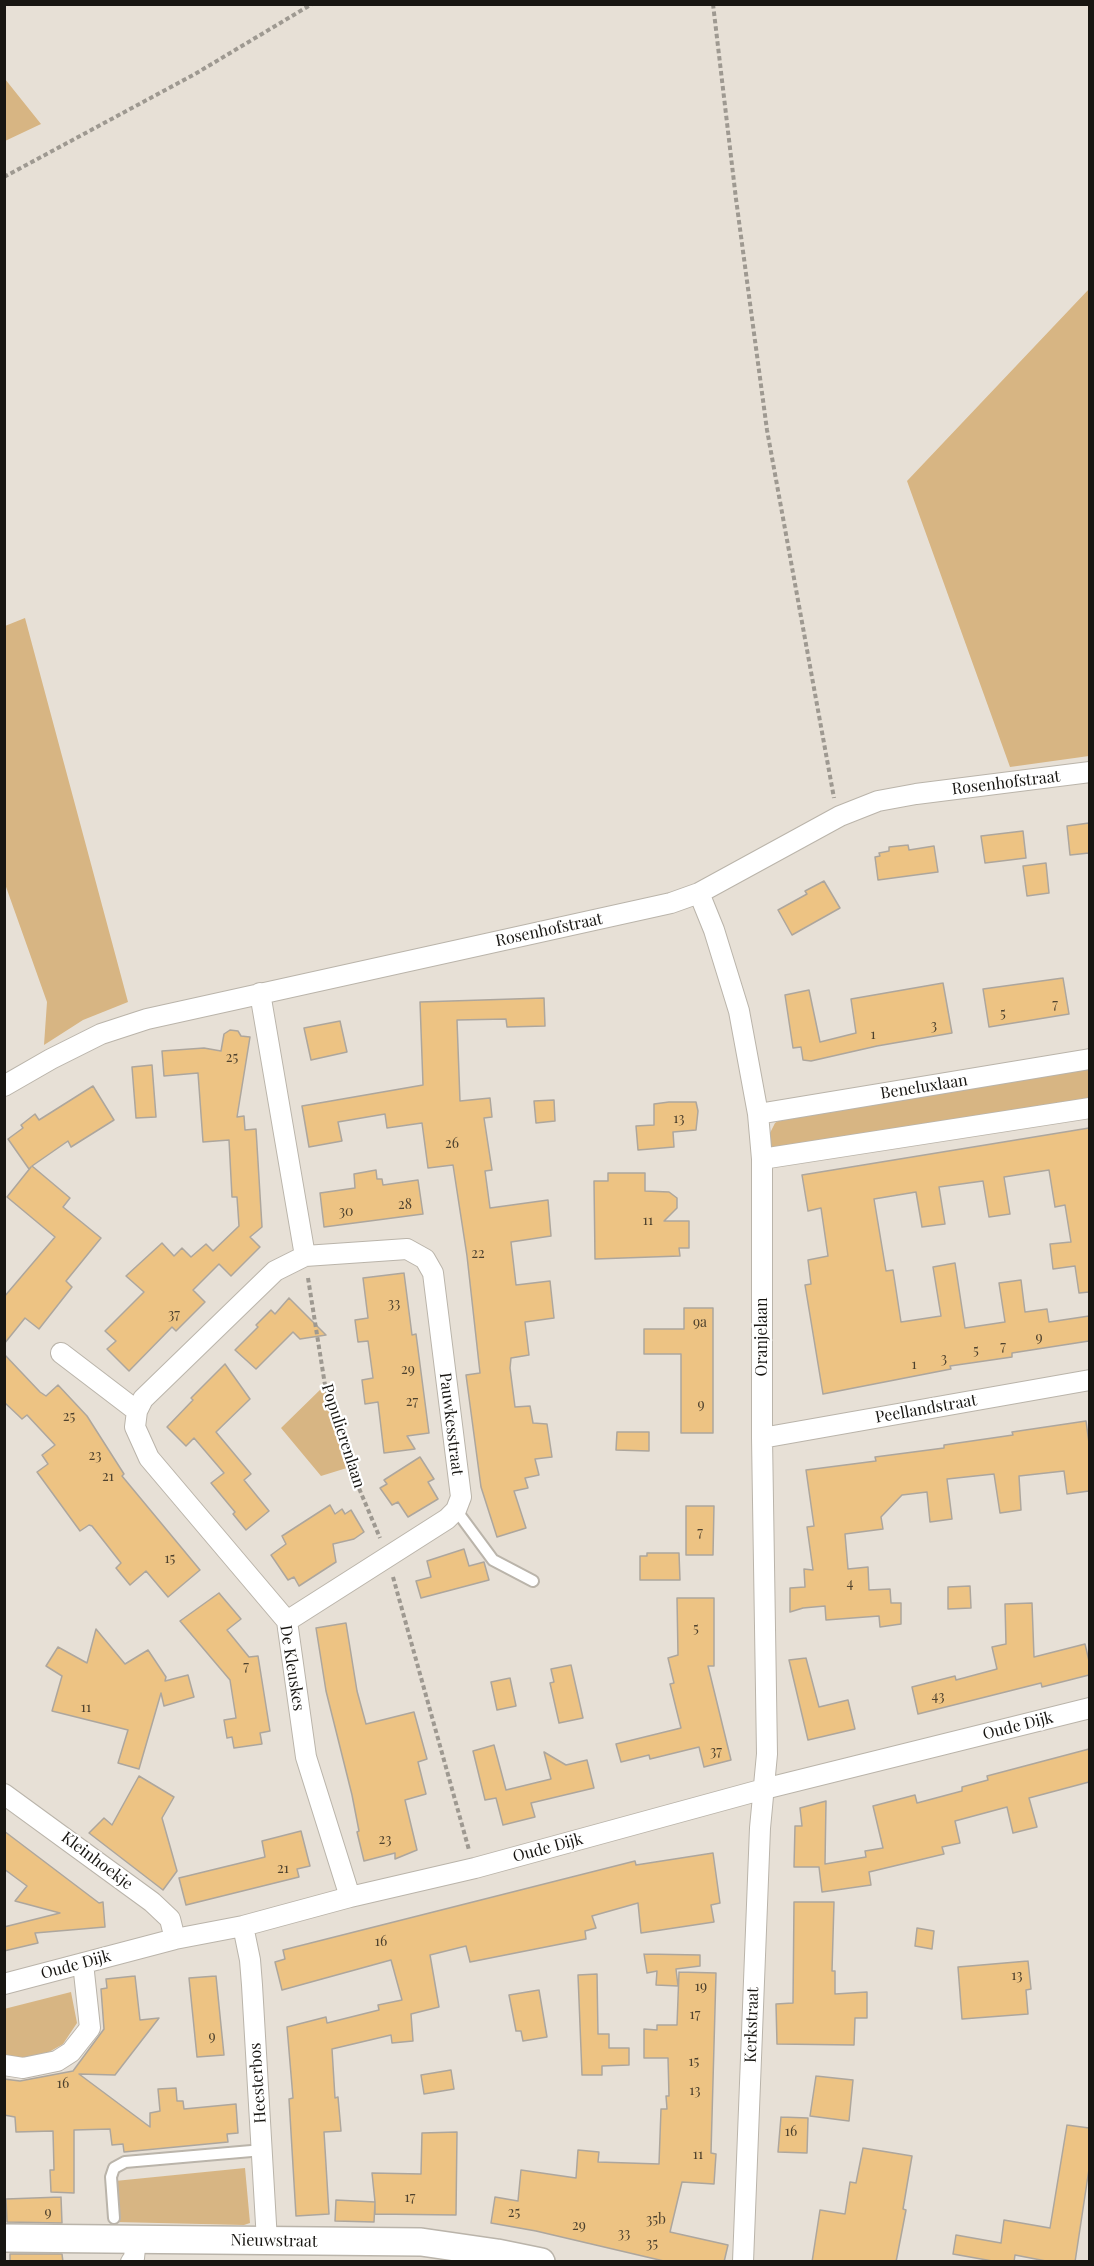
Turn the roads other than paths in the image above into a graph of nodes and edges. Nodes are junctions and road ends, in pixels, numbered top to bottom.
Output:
1 (1089, 772) edge
2 (699, 892) junction
3 (260, 993) junction
4 (1089, 1059) edge
5 (4, 1086) edge
6 (1089, 1108) edge
7 (758, 1114) junction
8 (762, 1159) junction
9 (305, 1256) junction
10 (61, 1353) dead end
11 (1089, 1380) edge
12 (137, 1412) junction
13 (762, 1438) junction
14 (456, 1510) junction
15 (533, 1581) dead end
16 (287, 1621) junction
17 (1089, 1708) edge
18 (764, 1789) junction
19 (4, 1794) edge
20 (350, 1897) junction
21 (243, 1926) junction
22 (175, 1939) junction
23 (83, 1963) junction
24 (4, 1984) edge
25 (4, 2065) edge
26 (262, 2150) junction
27 (114, 2218) dead end
28 (4, 2238) edge
29 (267, 2241) junction
30 (134, 2250) edge
31 (541, 2262) edge
32 (743, 2262) edge

1 - 2 street, Rosenhofstraat
2 - 3 street, Rosenhofstraat
2 - 7 street, Oranjelaan
3 - 5 street, Rosenhofstraat
3 - 9 street
4 - 7 street, Beneluxlaan
6 - 8 street
7 - 8 street, Oranjelaan
8 - 13 street, Oranjelaan
9 - 12 street
9 - 14 street, Pauwkesstraat
10 - 12 street
11 - 13 street, Peellandstraat
12 - 16 street, De Kleuskes
13 - 18 street, Oranjelaan
14 - 15 lane
14 - 16 street
16 - 20 street, De Kleuskes
17 - 18 street, Oude Dijk
18 - 20 street, Oude Dijk
18 - 32 street, Kerkstraat
19 - 22 street, Kleinhoekje
20 - 21 street, Oude Dijk
21 - 22 street, Oude Dijk
21 - 26 street, Heesterbos
22 - 23 street, Oude Dijk
23 - 24 street, Oude Dijk
23 - 25 street
26 - 27 lane
26 - 29 street, Heesterbos
28 - 30 street, Nieuwstraat
29 - 30 street, Nieuwstraat
29 - 31 street, Nieuwstraat

